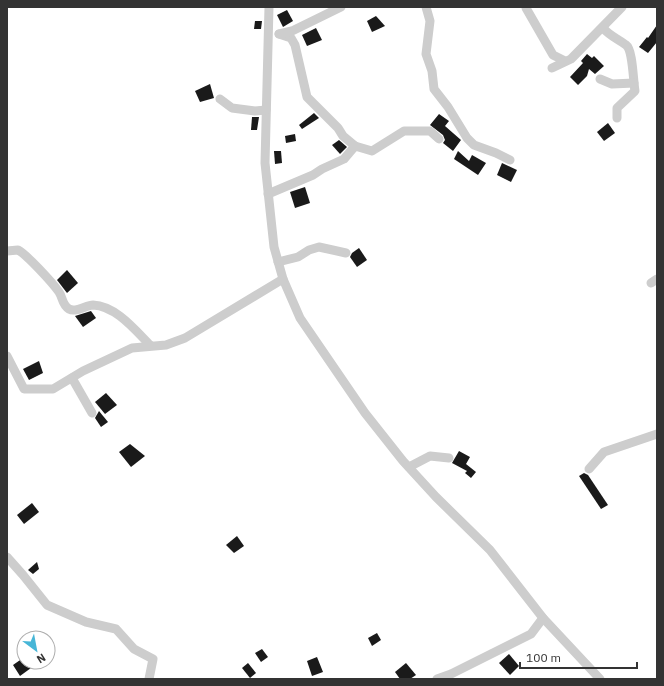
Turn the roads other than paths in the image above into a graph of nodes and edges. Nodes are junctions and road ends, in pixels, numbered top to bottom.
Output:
1 (269, 7) edge
2 (341, 7) edge
3 (426, 7) edge
4 (622, 7) edge
5 (526, 8) dead end
6 (603, 28) junction
7 (268, 33) junction
8 (279, 34) junction
9 (565, 62) junction
10 (552, 68) dead end
11 (600, 79) dead end
12 (634, 83) junction
13 (220, 99) dead end
14 (266, 110) junction
15 (617, 118) dead end
16 (439, 139) dead end
17 (355, 146) junction
18 (510, 160) dead end
19 (268, 194) junction
20 (7, 251) edge
21 (346, 252) dead end
22 (278, 262) junction
23 (283, 279) junction
24 (150, 345) junction
25 (7, 356) edge
26 (72, 378) junction
27 (92, 413) dead end
28 (657, 434) edge
29 (449, 458) dead end
30 (409, 467) junction
31 (589, 469) dead end
32 (7, 557) edge
33 (543, 618) junction
34 (149, 679) edge
35 (437, 679) edge
36 (600, 679) edge

1 - 7 street
2 - 8 street
3 - 18 street
4 - 6 street
5 - 9 street
6 - 9 street
6 - 12 street
7 - 8 street
7 - 14 street
8 - 17 street
9 - 10 street
11 - 12 street
12 - 15 street
13 - 14 street
14 - 19 street
16 - 17 street
17 - 19 street
19 - 22 street
20 - 24 street
21 - 22 street
22 - 23 street
23 - 24 street
23 - 30 street
24 - 26 street
25 - 26 street
26 - 27 street
28 - 31 street
29 - 30 street
30 - 33 street
32 - 34 street
33 - 35 street
33 - 36 street

